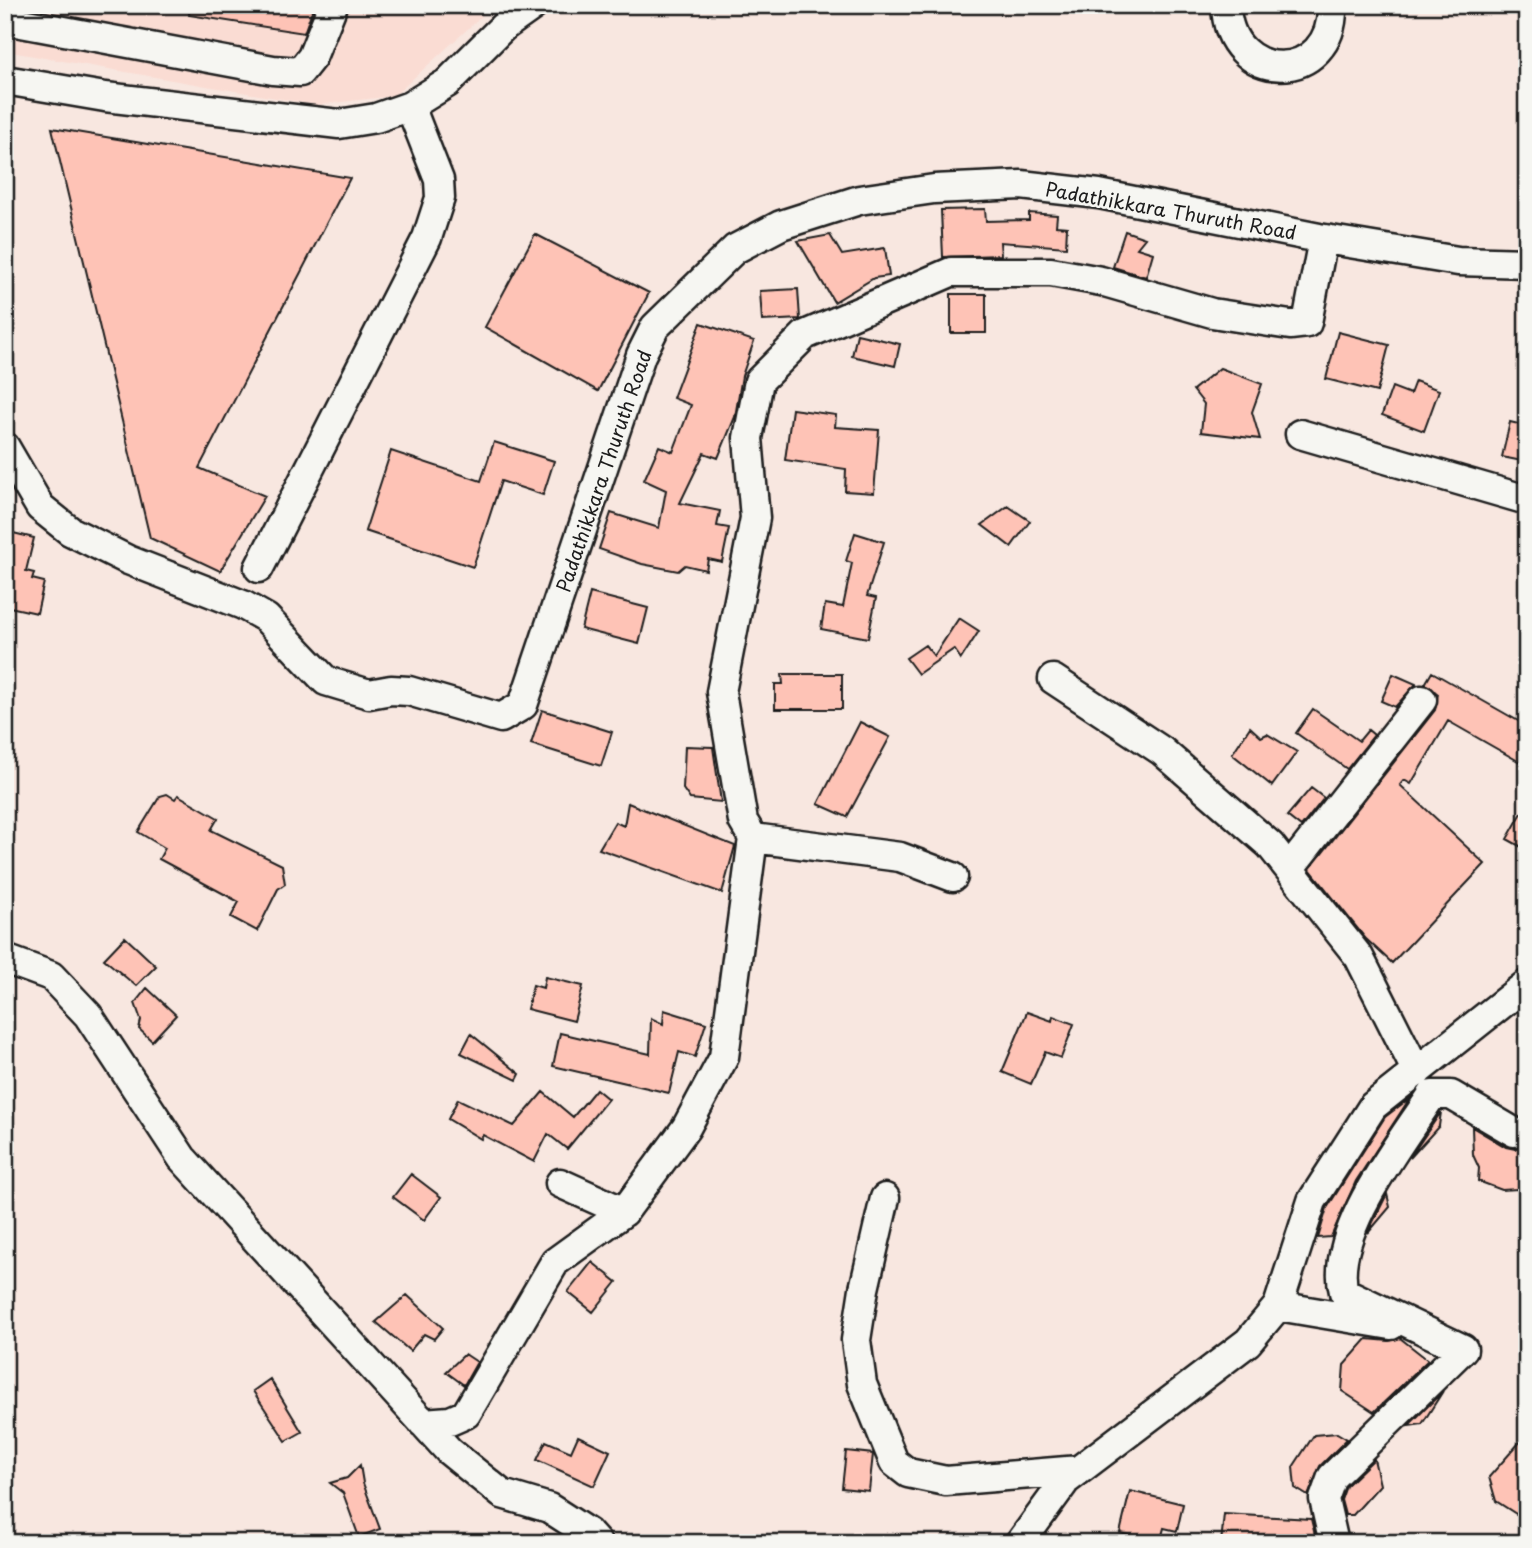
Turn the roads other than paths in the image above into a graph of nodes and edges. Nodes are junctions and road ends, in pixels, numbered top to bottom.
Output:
1 (333, 5) edge
2 (1226, 5) edge
3 (1332, 5) edge
4 (527, 7) edge
5 (5, 20) edge
6 (5, 80) edge
7 (410, 106) junction
8 (1323, 239) junction
9 (1527, 263) edge
10 (1300, 434) dead end
11 (5, 447) edge
12 (1527, 500) edge
13 (259, 568) dead end
14 (1053, 679) dead end
15 (1422, 700) dead end
16 (753, 838) junction
17 (1289, 869) junction
18 (953, 877) dead end
19 (5, 959) edge
20 (1527, 984) edge
21 (1417, 1072) junction
22 (1514, 1132) dead end
23 (560, 1183) dead end
24 (885, 1198) dead end
25 (624, 1212) junction
26 (1278, 1306) junction
27 (1391, 1325) dead end
28 (423, 1423) junction
29 (1079, 1471) junction
30 (597, 1543) edge
31 (1020, 1543) edge
32 (1334, 1543) edge

1 - 5 street
2 - 3 street
4 - 7 street
6 - 7 street
7 - 13 street
8 - 9 street, Padathikkara Thuruth Road
8 - 11 street, Padathikkara Thuruth Road
8 - 16 street
10 - 12 street
14 - 17 street
15 - 17 street
16 - 18 street
16 - 25 street
17 - 21 street
19 - 28 street
20 - 21 street
21 - 26 street
22 - 32 street
23 - 25 street
24 - 29 street
25 - 28 street
26 - 27 street
26 - 29 street
28 - 30 street
29 - 31 street

